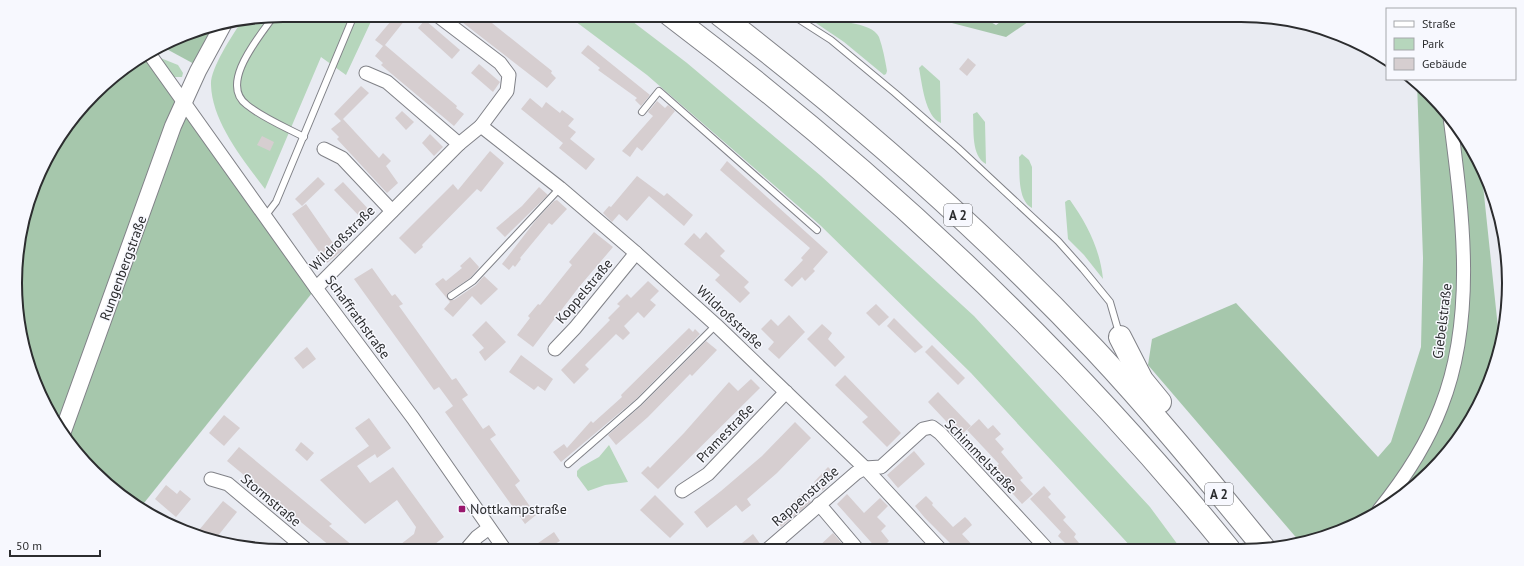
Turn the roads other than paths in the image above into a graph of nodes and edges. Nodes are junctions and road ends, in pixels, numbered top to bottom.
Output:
1 (351, 22) edge
2 (446, 22) edge
3 (679, 22) edge
4 (729, 22) edge
5 (803, 22) edge
6 (269, 23) edge
7 (220, 30) edge
8 (152, 57) edge
9 (366, 72) dead end
10 (185, 104) junction
11 (642, 112) dead end
12 (481, 126) junction
13 (1451, 129) edge
14 (304, 137) junction
15 (460, 144) junction
16 (324, 149) dead end
17 (560, 188) junction
18 (392, 211) junction
19 (266, 215) junction
20 (817, 230) dead end
21 (636, 253) junction
22 (316, 288) junction
23 (451, 296) dead end
24 (716, 325) junction
25 (1120, 337) joint
26 (555, 349) dead end
27 (786, 392) junction
28 (65, 426) edge
29 (1174, 439) junction
30 (568, 464) dead end
31 (865, 468) junction
32 (211, 479) dead end
33 (682, 491) dead end
34 (1388, 499) edge
35 (819, 504) junction
36 (489, 528) junction
37 (1260, 543) edge
38 (300, 544) edge
39 (471, 544) edge
40 (501, 544) edge
41 (774, 544) edge
42 (853, 544) edge
43 (935, 544) edge
44 (1042, 544) edge
45 (1225, 544) edge

1 - 14 lane
2 - 12 street, Wildroßstraße
3 - 45 highway, A 2
4 - 29 highway, A 2
5 - 25 lane
6 - 14 lane
7 - 10 street, Rungenbergstraße
8 - 10 street
9 - 15 street
10 - 19 street, Schaffrathstraße
10 - 28 street, Rungenbergstraße
11 - 20 lane
12 - 15 street, Wildroßstraße
12 - 17 street, Wildroßstraße
13 - 34 street, Giebelstraße
14 - 19 lane
15 - 18 street, Wildroßstraße
16 - 18 street, Wildroßstraße
17 - 21 street, Wildroßstraße
17 - 23 lane
18 - 22 street, Wildroßstraße
19 - 22 street, Schaffrathstraße
21 - 24 street, Wildroßstraße
21 - 26 street, Koppelstraße
22 - 36 street, Schaffrathstraße
24 - 27 street, Wildroßstraße
24 - 30 lane
25 - 29 highway
27 - 31 street, Wildroßstraße
27 - 33 street, Pramestraße
29 - 37 highway, A 2
31 - 35 street, Rappenstraße
31 - 43 street, Wildroßstraße
31 - 44 street, Schimmelstraße
32 - 38 street, Stormstraße
35 - 41 street, Rappenstraße
35 - 42 street
36 - 39 street
36 - 40 street, Schaffrathstraße

